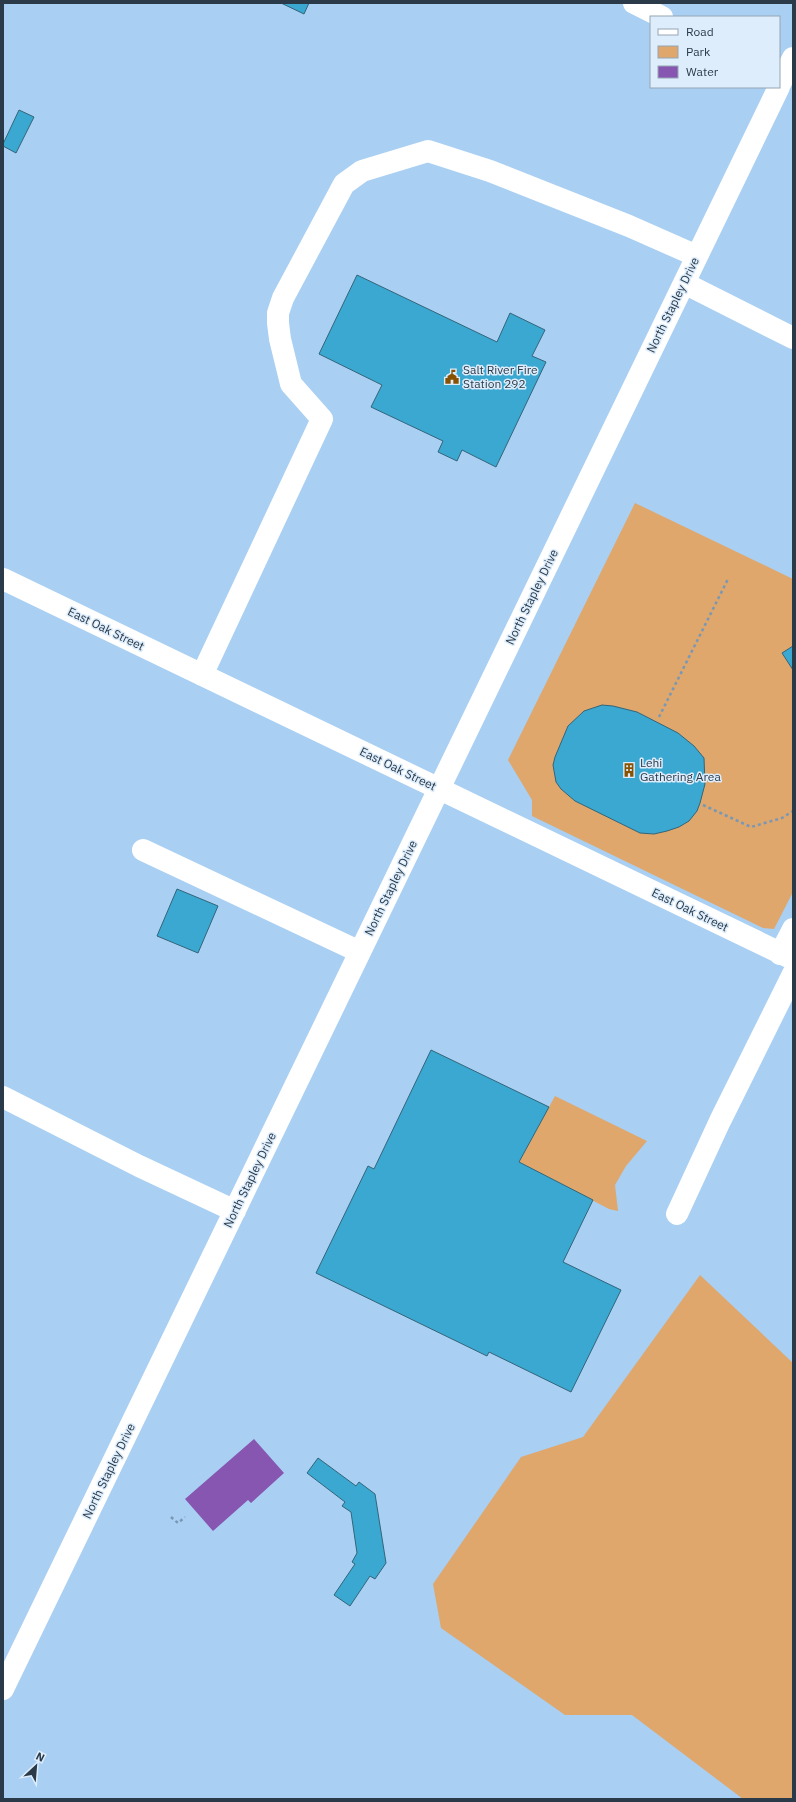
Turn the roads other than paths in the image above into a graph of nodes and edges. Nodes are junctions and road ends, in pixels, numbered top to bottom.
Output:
1 (634, 3) edge
2 (660, 16) edge
3 (777, 88) edge
4 (697, 256) junction
5 (684, 283) junction
6 (793, 338) edge
7 (3, 579) edge
8 (202, 675) junction
9 (440, 789) junction
10 (143, 850) dead end
11 (793, 929) edge
12 (360, 952) junction
13 (787, 957) edge
14 (793, 974) edge
15 (3, 1097) edge
16 (235, 1211) junction
17 (677, 1214) dead end
18 (3, 1689) edge

1 - 2 street
3 - 4 street, North Stapley Drive
4 - 5 street, North Stapley Drive
4 - 8 street
5 - 6 street
5 - 9 street, North Stapley Drive
7 - 8 street, East Oak Street
8 - 9 street, East Oak Street
9 - 12 street, North Stapley Drive
9 - 13 street, East Oak Street
10 - 12 street
11 - 13 street
12 - 16 street, North Stapley Drive
14 - 17 street
15 - 16 street
16 - 18 street, North Stapley Drive

